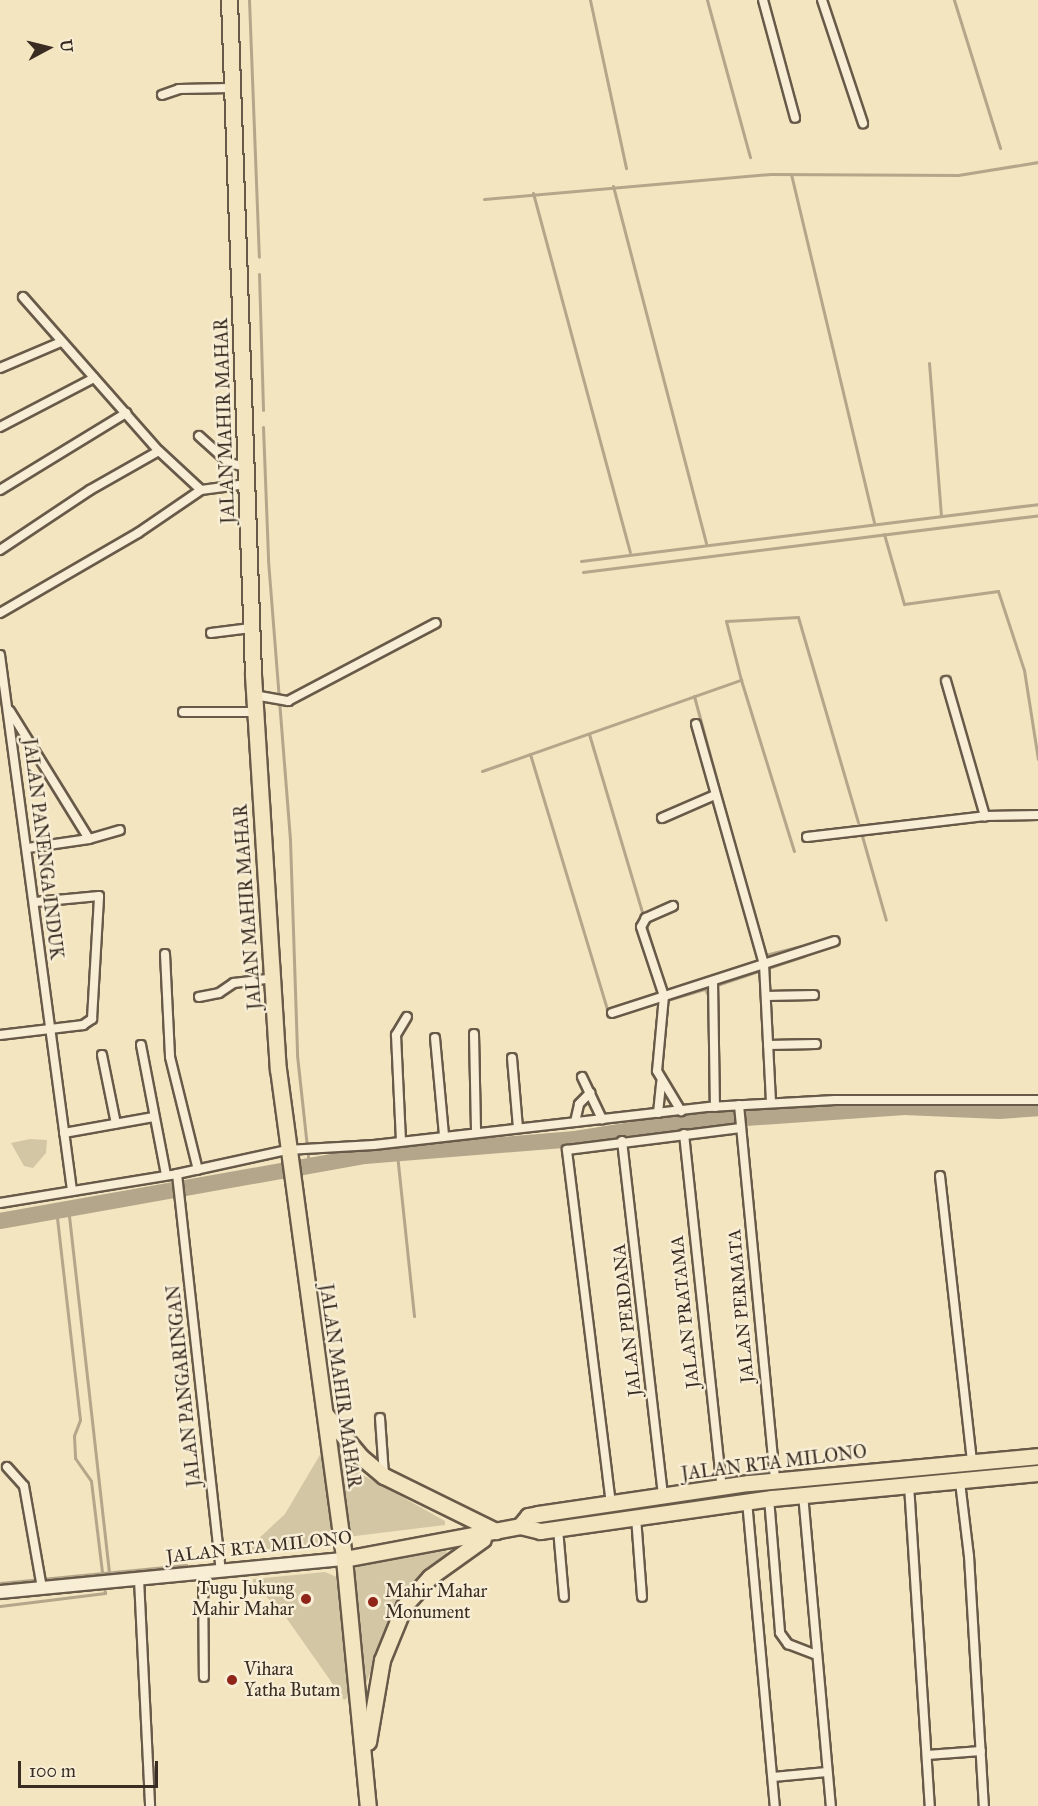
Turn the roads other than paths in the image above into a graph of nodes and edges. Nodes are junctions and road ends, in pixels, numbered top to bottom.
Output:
1 (229, 0) edge
2 (763, 0) edge
3 (822, 0) edge
4 (230, 88) junction
5 (162, 95) dead end
6 (795, 118) dead end
7 (863, 123) dead end
8 (23, 297) dead end
9 (61, 342) junction
10 (0, 368) edge
11 (94, 378) junction
12 (126, 413) junction
13 (0, 427) edge
14 (199, 436) dead end
15 (159, 452) junction
16 (246, 467) junction
17 (247, 484) junction
18 (0, 490) edge
19 (201, 490) junction
20 (0, 550) edge
21 (0, 613) edge
22 (436, 623) dead end
23 (251, 628) junction
24 (211, 633) dead end
25 (0, 655) edge
26 (946, 681) dead end
27 (254, 695) junction
28 (9, 709) junction
29 (183, 712) dead end
30 (255, 712) junction
31 (696, 724) dead end
32 (715, 795) junction
33 (1038, 815) edge
34 (985, 816) junction
35 (662, 818) dead end
36 (120, 830) dead end
37 (807, 837) dead end
38 (89, 839) junction
39 (28, 848) junction
40 (35, 902) junction
41 (673, 906) dead end
42 (835, 941) dead end
43 (165, 954) dead end
44 (764, 964) junction
45 (272, 978) junction
46 (713, 981) junction
47 (814, 995) dead end
48 (664, 996) junction
49 (766, 996) junction
50 (199, 997) dead end
51 (612, 1013) dead end
52 (407, 1017) dead end
53 (48, 1029) junction
54 (474, 1034) dead end
55 (0, 1035) edge
56 (435, 1038) dead end
57 (816, 1044) dead end
58 (141, 1045) dead end
59 (768, 1045) junction
60 (102, 1054) dead end
61 (512, 1058) dead end
62 (582, 1077) dead end
63 (661, 1082) junction
64 (590, 1093) junction
65 (1038, 1100) edge
66 (771, 1103) junction
67 (715, 1107) junction
68 (681, 1111) junction
69 (658, 1113) junction
70 (154, 1118) junction
71 (740, 1118) junction
72 (602, 1119) junction
73 (575, 1122) junction
74 (116, 1124) junction
75 (518, 1128) junction
76 (477, 1132) junction
77 (64, 1133) junction
78 (684, 1134) junction
79 (444, 1135) junction
80 (401, 1141) junction
81 (622, 1141) junction
82 (287, 1153) junction
83 (198, 1170) junction
84 (166, 1175) junction
85 (940, 1176) dead end
86 (177, 1177) junction
87 (72, 1190) junction
88 (0, 1203) edge
89 (326, 1415) junction
90 (380, 1418) dead end
91 (1038, 1456) edge
92 (972, 1462) junction
93 (941, 1465) junction
94 (7, 1467) dead end
95 (1038, 1473) edge
96 (384, 1476) junction
97 (775, 1479) junction
98 (943, 1482) junction
99 (960, 1482) junction
100 (909, 1485) junction
101 (722, 1487) junction
102 (803, 1494) junction
103 (663, 1496) junction
104 (769, 1498) junction
105 (747, 1501) junction
106 (611, 1504) junction
107 (636, 1517) junction
108 (520, 1526) junction
109 (558, 1529) junction
110 (496, 1531) junction
111 (344, 1559) junction
112 (221, 1570) junction
113 (203, 1572) junction
114 (139, 1579) junction
115 (42, 1588) junction
116 (0, 1592) edge
117 (564, 1597) dead end
118 (642, 1597) dead end
119 (817, 1655) junction
120 (204, 1677) dead end
121 (981, 1751) junction
122 (927, 1755) junction
123 (827, 1772) junction
124 (773, 1777) junction
125 (367, 1787) junction
126 (150, 1806) edge
127 (368, 1806) edge
128 (775, 1806) edge
129 (831, 1806) edge
130 (930, 1806) edge
131 (984, 1806) edge

1 - 4 highway, JALAN MAHIR MAHAR
2 - 6 street
3 - 7 street
4 - 5 street
4 - 16 highway, JALAN MAHIR MAHAR
8 - 9 street
9 - 10 street
9 - 11 street
11 - 12 street
11 - 13 street
12 - 15 street
12 - 18 street
14 - 16 street
15 - 19 street
15 - 20 street
16 - 17 highway, JALAN MAHIR MAHAR
17 - 19 street
17 - 23 highway, JALAN MAHIR MAHAR
19 - 21 street
22 - 27 street
23 - 24 street
23 - 27 highway, JALAN MAHIR MAHAR
25 - 28 street, JALAN PANENGA INDUK
26 - 34 street
27 - 30 highway, JALAN MAHIR MAHAR
28 - 38 street
28 - 39 street, JALAN PANENGA INDUK
29 - 30 street
30 - 45 highway, JALAN MAHIR MAHAR
31 - 32 street
32 - 35 street
32 - 44 street
33 - 34 street
34 - 37 street
36 - 38 street
38 - 39 street
39 - 40 street, JALAN PANENGA INDUK
40 - 53 street, JALAN PANENGA INDUK
40 - 53 street
41 - 48 street
42 - 44 street
43 - 83 street
44 - 46 street
44 - 49 street
45 - 50 street
45 - 82 highway, JALAN MAHIR MAHAR
46 - 48 street
46 - 67 street
47 - 49 street
48 - 51 street
48 - 63 street
49 - 59 street
52 - 80 street
53 - 55 street
53 - 77 street, JALAN PANENGA INDUK
54 - 76 street
56 - 79 street
57 - 59 street
58 - 70 street
59 - 66 street
60 - 74 street
61 - 75 street
62 - 64 street
63 - 68 street
63 - 69 street
64 - 72 street
64 - 73 street
65 - 66 street
66 - 71 street
67 - 68 street
67 - 71 street
68 - 69 street
69 - 72 street
70 - 74 street
70 - 84 street
71 - 78 street
71 - 97 street, JALAN PERMATA
72 - 73 street
73 - 75 street
74 - 77 street
75 - 76 street
76 - 79 street
77 - 87 street, JALAN PANENGA INDUK
78 - 81 street
78 - 101 street, JALAN PRATAMA
79 - 80 street
80 - 82 street
81 - 103 street, JALAN PERDANA
81 - 106 street
82 - 83 street
82 - 89 highway, JALAN MAHIR MAHAR
83 - 86 street
84 - 86 street
84 - 87 street
85 - 92 street
86 - 112 street, JALAN PANGARINGAN
87 - 88 street
89 - 96 highway
89 - 111 highway, JALAN MAHIR MAHAR
90 - 96 street
91 - 92 highway, JALAN RTA MILONO
92 - 93 highway, JALAN RTA MILONO
93 - 97 highway, JALAN RTA MILONO
93 - 98 highway
94 - 115 street
95 - 99 highway, JALAN RTA MILONO
96 - 110 highway
97 - 101 highway, JALAN RTA MILONO
98 - 99 highway, JALAN RTA MILONO
98 - 100 highway, JALAN RTA MILONO
99 - 121 street
100 - 102 highway, JALAN RTA MILONO
100 - 122 street
101 - 103 highway, JALAN RTA MILONO
102 - 104 highway, JALAN RTA MILONO
102 - 119 street
103 - 106 highway, JALAN RTA MILONO
104 - 105 highway, JALAN RTA MILONO
104 - 119 street
105 - 107 highway, JALAN RTA MILONO
105 - 124 street
106 - 108 highway, JALAN RTA MILONO
107 - 109 highway, JALAN RTA MILONO
107 - 118 street
108 - 109 highway, JALAN RTA MILONO
108 - 110 highway, JALAN RTA MILONO
109 - 117 street
110 - 111 highway, JALAN RTA MILONO
110 - 125 highway
111 - 112 street, JALAN RTA MILONO
111 - 125 highway, JALAN MAHIR MAHAR
112 - 113 street, JALAN RTA MILONO
113 - 114 street, JALAN RTA MILONO
113 - 120 street
114 - 115 street, JALAN RTA MILONO
114 - 126 street
115 - 116 street, JALAN RTA MILONO
119 - 123 street
121 - 122 street
121 - 131 street
122 - 130 street
123 - 124 street
123 - 129 street
124 - 128 street
125 - 127 highway, JALAN MAHIR MAHAR

